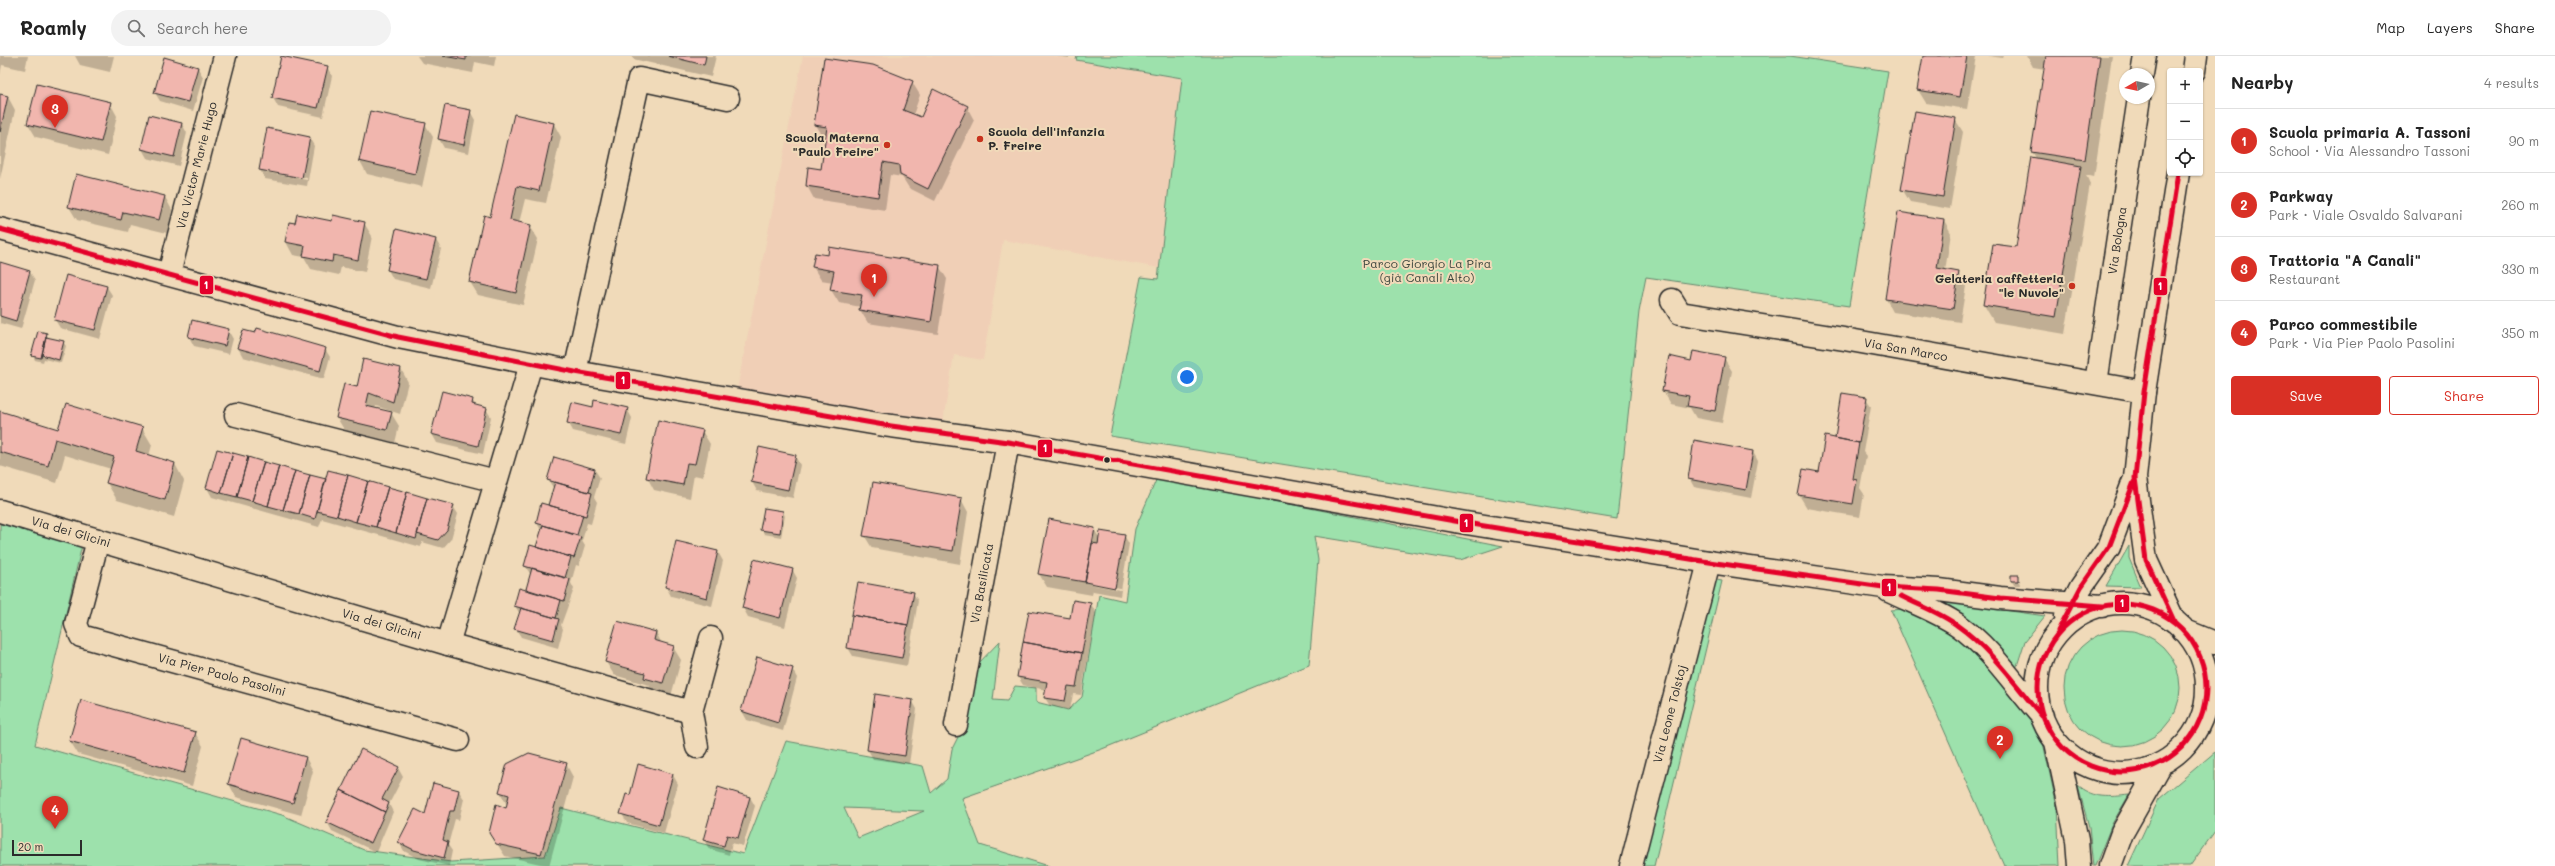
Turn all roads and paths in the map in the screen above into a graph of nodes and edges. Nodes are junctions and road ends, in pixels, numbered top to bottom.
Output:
1 (225, 56) edge
2 (2145, 56) edge
3 (2196, 56) edge
4 (2143, 68) edge
5 (2194, 68) edge
6 (728, 98) dead end
7 (2138, 104) edge
8 (2178, 176) edge
9 (0, 229) edge
10 (170, 274) junction
11 (1672, 300) dead end
12 (531, 364) junction
13 (574, 372) junction
14 (2096, 383) junction
15 (2144, 392) junction
16 (236, 414) dead end
17 (1008, 442) junction
18 (2135, 478) junction
19 (496, 481) junction
20 (0, 511) edge
21 (98, 540) junction
22 (1709, 562) junction
23 (1883, 587) junction
24 (2072, 604) junction
25 (2102, 606) junction
26 (2179, 626) junction
27 (2056, 635) junction
28 (712, 638) dead end
29 (2215, 643) edge
30 (448, 644) junction
31 (691, 712) junction
32 (2042, 716) junction
33 (956, 725) dead end
34 (2215, 725) edge
35 (458, 740) dead end
36 (2056, 742) junction
37 (697, 747) dead end
38 (2182, 748) junction
39 (2161, 764) junction
40 (1631, 866) edge
41 (2079, 866) edge
42 (2110, 866) edge

1 - 10 street, Via Victor Marie Hugo
2 - 4 street
3 - 5 street
6 - 13 street
7 - 14 street, Via Bologna
8 - 15 street
9 - 10 street
10 - 12 street
11 - 14 street, Via San Marco
12 - 13 street
12 - 19 street
13 - 17 street
14 - 15 street, Via San Marco
15 - 18 street
16 - 19 street
17 - 22 street
17 - 33 street, Via Basilicata
18 - 24 street
18 - 26 street
19 - 30 street
20 - 21 street, Via dei Glicini
21 - 30 street, Via dei Glicini
21 - 35 street, Via Pier Paolo Pasolini
22 - 23 street
22 - 40 street, Via Leone Tolstoj
23 - 24 street
23 - 32 street
24 - 25 street
24 - 27 street
25 - 26 street
25 - 27 street
26 - 29 street
26 - 38 street
27 - 32 street
28 - 31 street
30 - 31 street, Via dei Glicini
31 - 37 street
32 - 36 street
34 - 38 street
36 - 39 street
36 - 41 street
38 - 39 street
39 - 42 street

